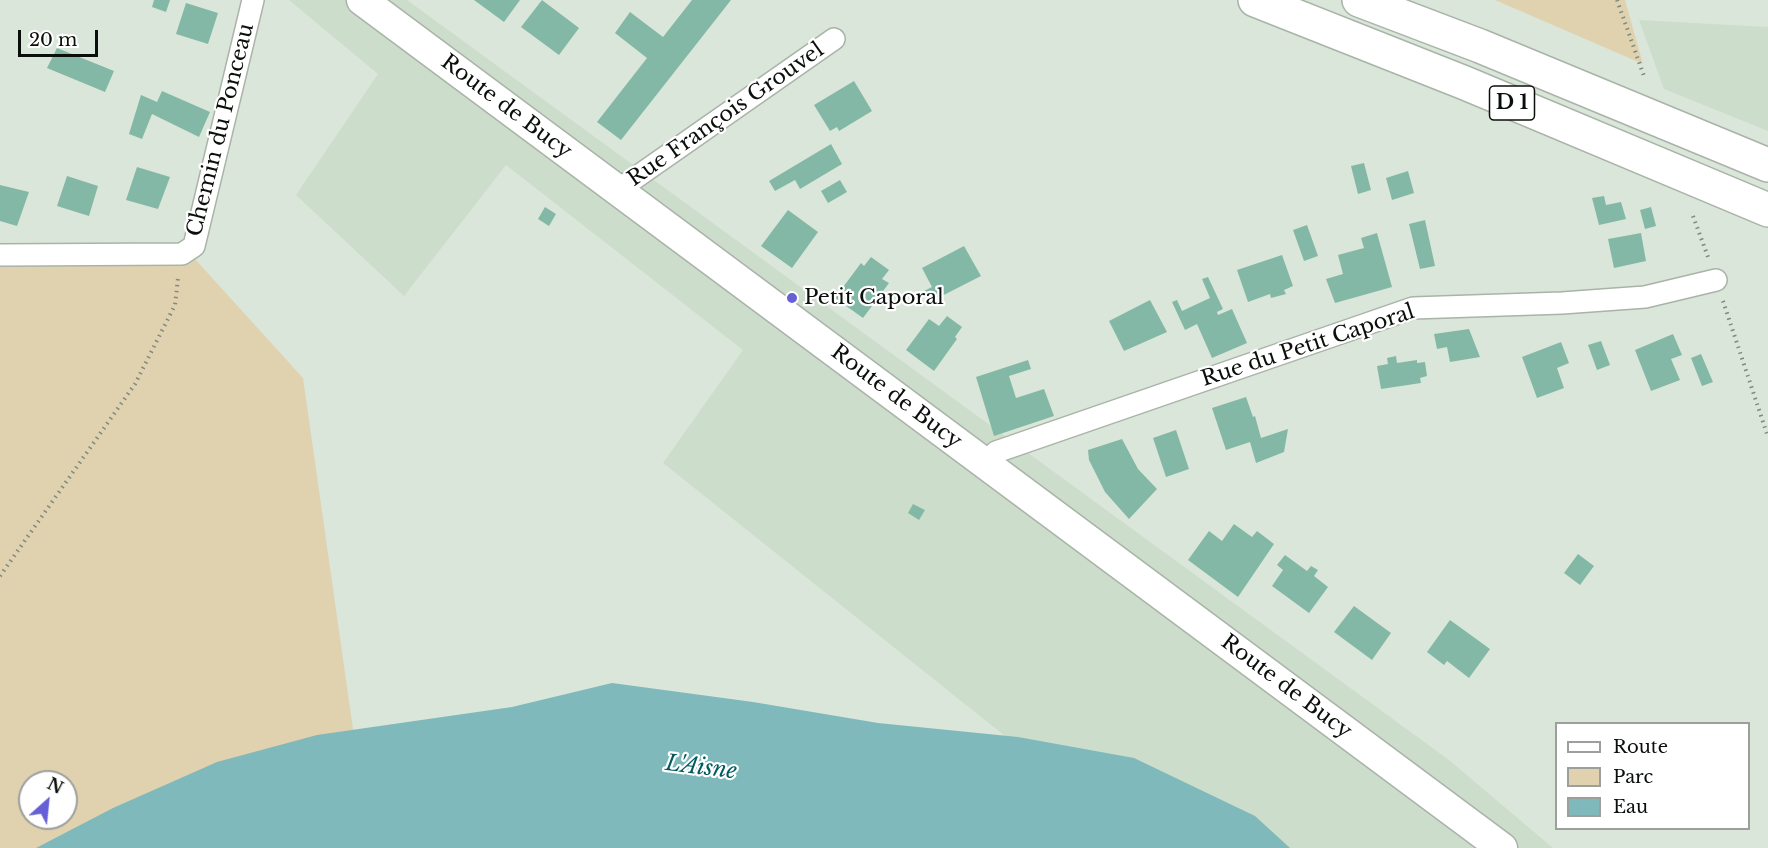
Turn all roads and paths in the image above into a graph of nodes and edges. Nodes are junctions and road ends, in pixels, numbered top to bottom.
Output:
1 (253, 0) edge
2 (362, 0) edge
3 (1255, 0) edge
4 (1359, 0) edge
5 (1617, 0) edge
6 (834, 39) dead end
7 (1645, 79) dead end
8 (1768, 165) edge
9 (618, 190) junction
10 (1768, 210) edge
11 (1693, 216) dead end
12 (182, 254) junction
13 (0, 255) edge
14 (1716, 280) junction
15 (1768, 437) edge
16 (986, 464) junction
17 (0, 576) edge
18 (1502, 848) edge

1 - 12 street, Chemin du Ponceau
2 - 9 main road, Route de Bucy
3 - 10 main road, D 1
4 - 8 main road, D 1
5 - 7 path
6 - 9 street, Rue François Grouvel
9 - 16 main road, Route de Bucy
11 - 14 path
12 - 13 street, Chemin du Ponceau
12 - 17 path
14 - 15 path
14 - 16 street, Rue du Petit Caporal
16 - 18 main road, Route de Bucy

